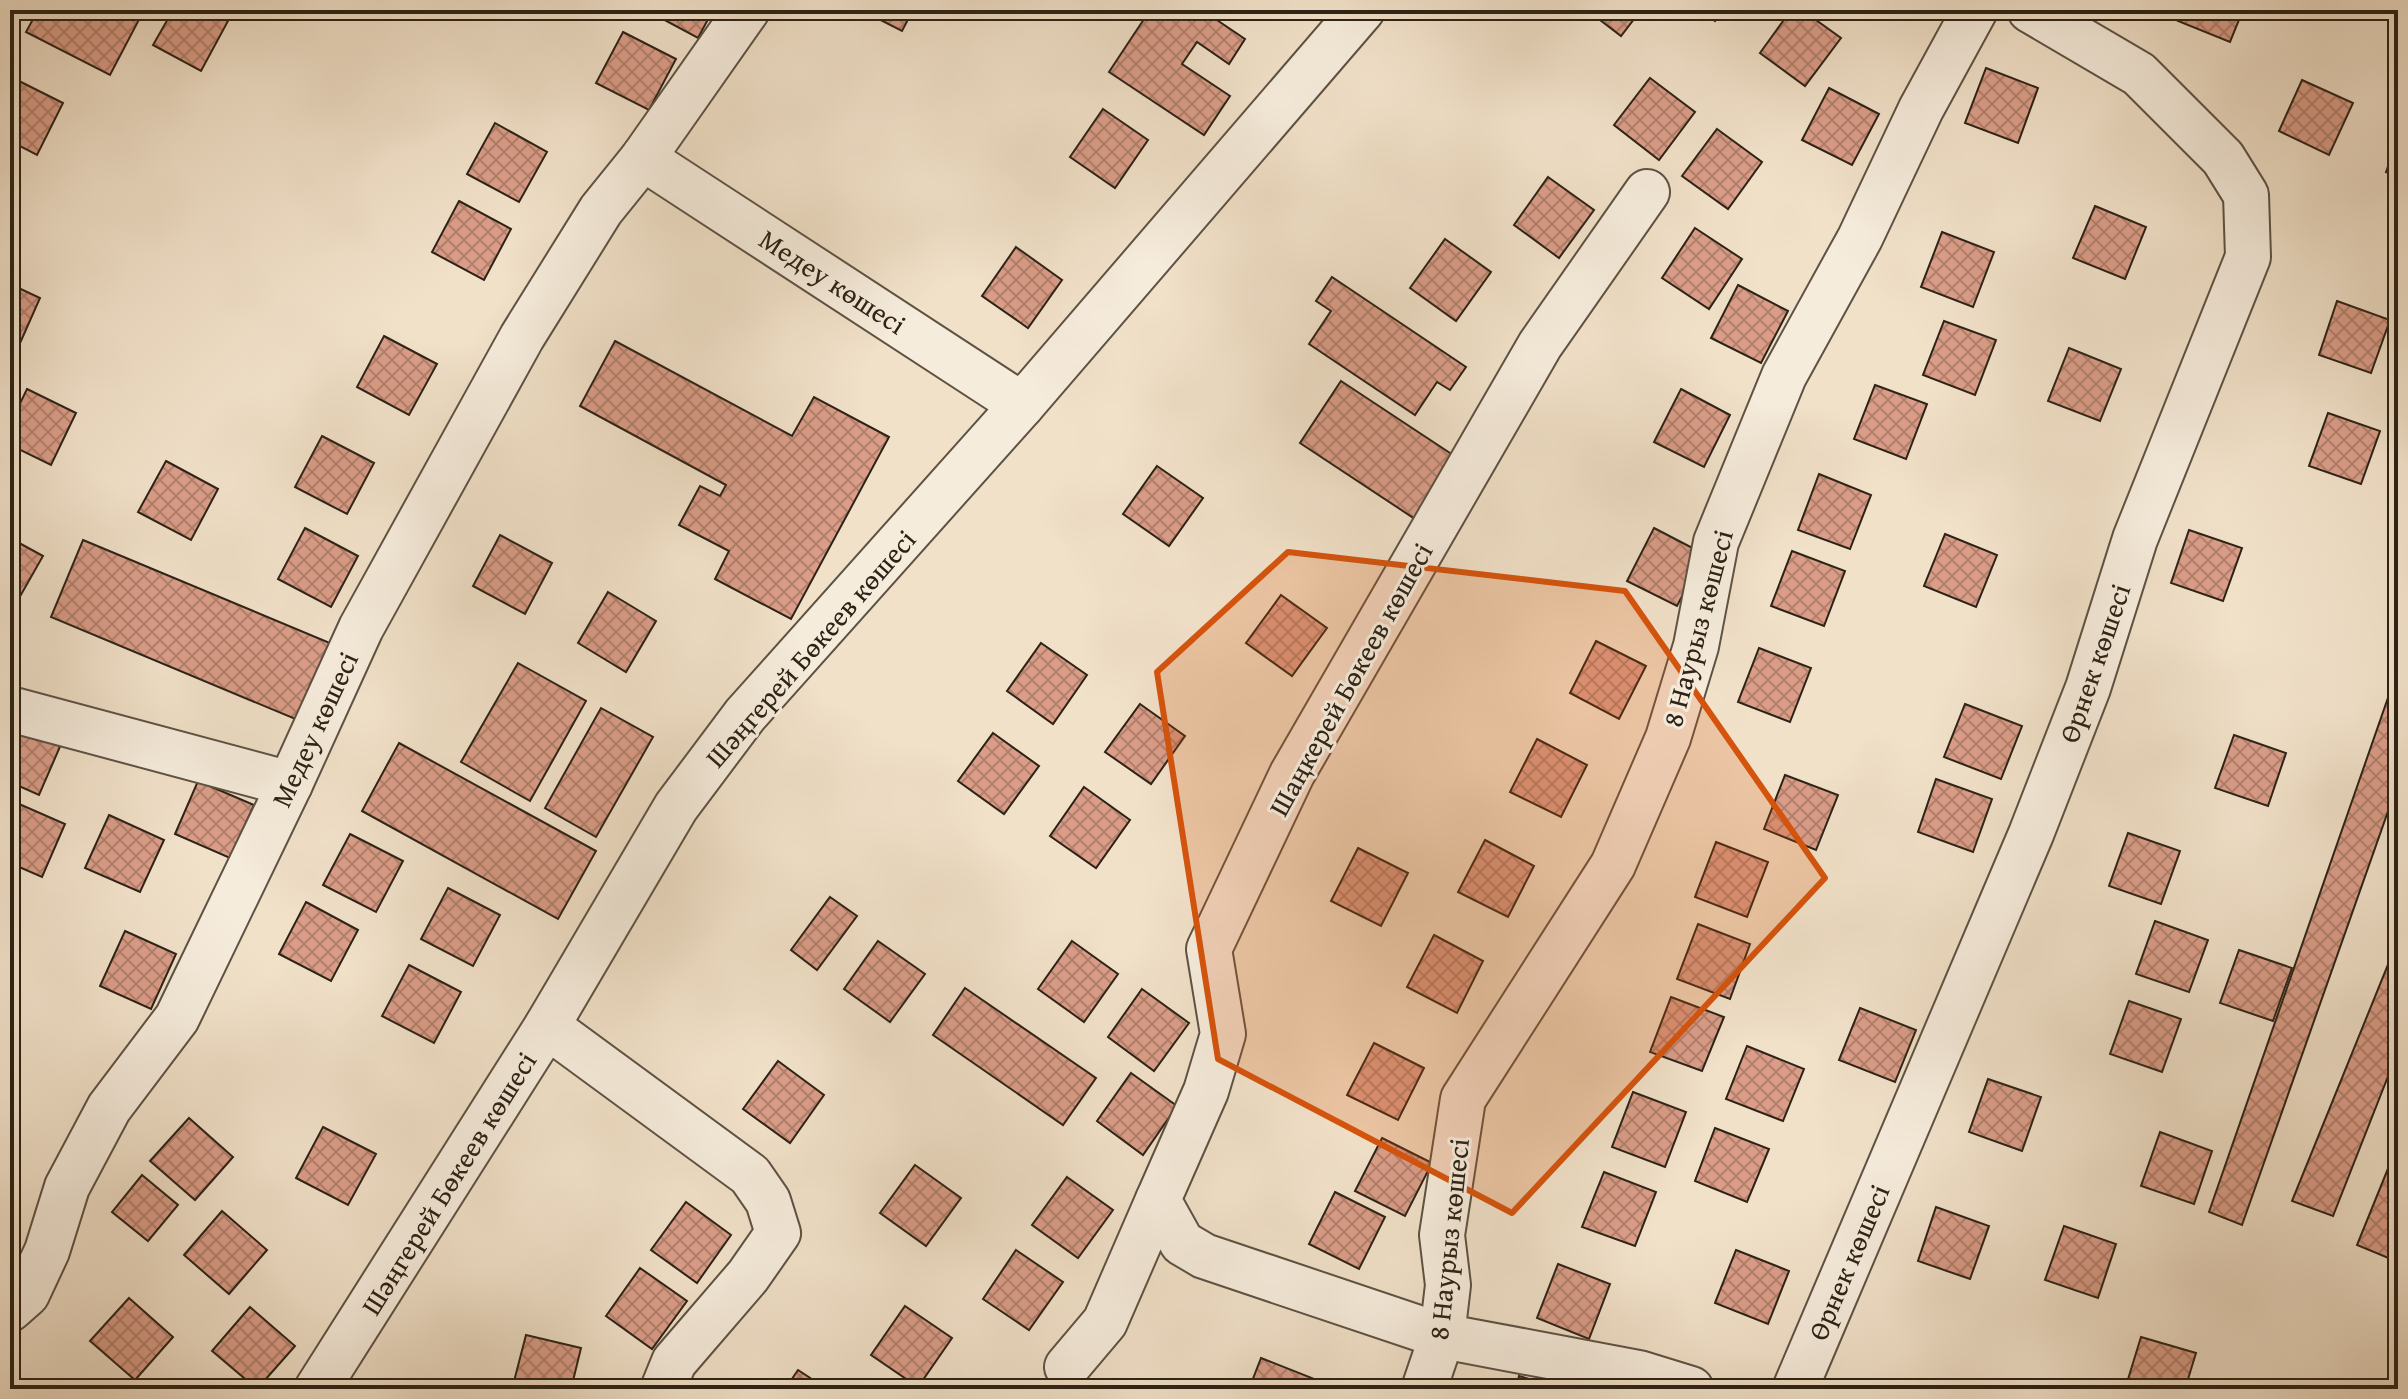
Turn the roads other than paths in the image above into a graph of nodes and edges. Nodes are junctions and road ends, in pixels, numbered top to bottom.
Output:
1 (747, 10) edge
2 (1362, 10) edge
3 (1975, 10) edge
4 (2030, 10) edge
5 (643, 158) junction
6 (1647, 192) dead end
7 (1022, 405) junction
8 (10, 709) edge
9 (290, 784) junction
10 (547, 1026) junction
11 (1158, 1200) junction
12 (10, 1309) edge
13 (1442, 1336) junction
14 (1067, 1367) dead end
15 (317, 1389) edge
16 (663, 1389) edge
17 (1424, 1389) edge
18 (1691, 1389) edge
19 (1795, 1389) edge

1 - 5 street, Медеу көшесі
2 - 7 street, Шәңгерей Бөкеев көшесі
3 - 13 street, 8 Наурыз көшесі
4 - 19 street, Өрнек көшесі
5 - 7 street, Медеу көшесі
5 - 9 street, Медеу көшесі
6 - 11 street, Шаңкерей Бөкеев көшесі
7 - 10 street, Шәңгерей Бөкеев көшесі
8 - 9 street
9 - 12 street, Медеу көшесі
10 - 15 street, Шәңгерей Бөкеев көшесі
10 - 16 street
11 - 13 street
11 - 14 street, Шаңкерей Бөкеев көшесі
13 - 17 street, 8 Наурыз көшесі
13 - 18 street

